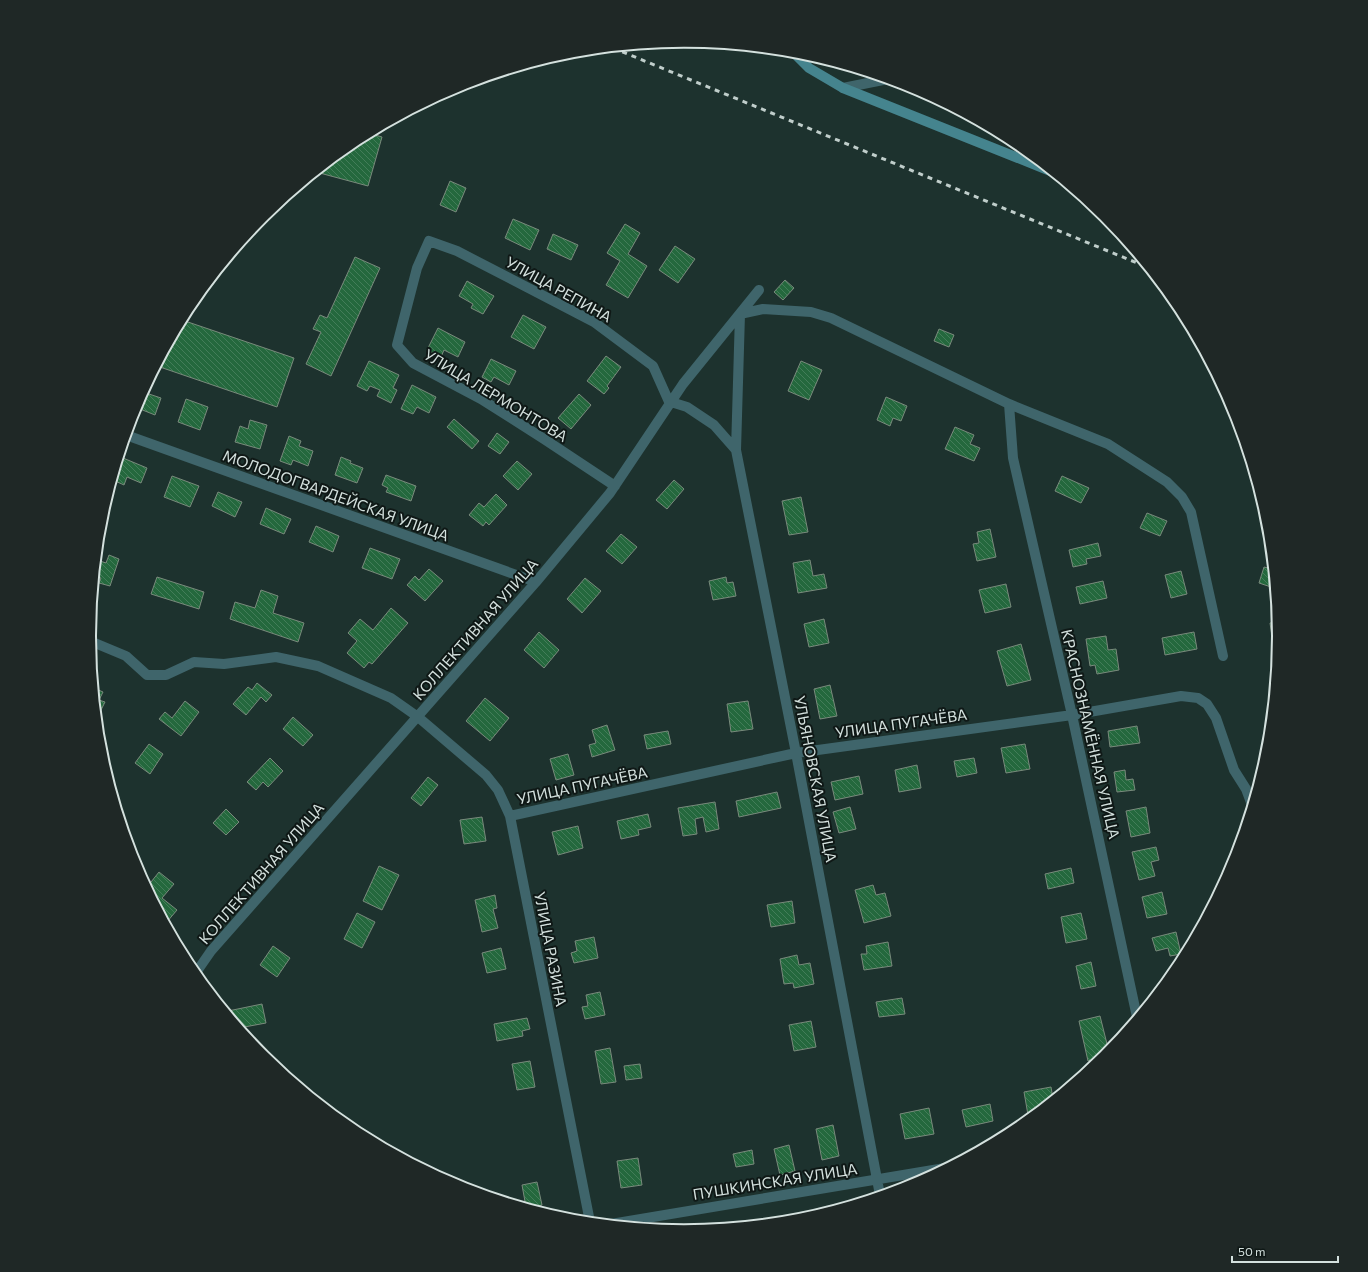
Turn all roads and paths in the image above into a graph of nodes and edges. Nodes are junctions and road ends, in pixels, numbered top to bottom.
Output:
1 (800, 59) edge
2 (878, 81) edge
3 (843, 88) junction
4 (1035, 165) edge
5 (429, 242) joint
6 (759, 290) dead end
7 (740, 314) junction
8 (670, 403) junction
9 (1009, 404) junction
10 (131, 437) edge
11 (736, 450) junction
12 (615, 486) junction
13 (536, 582) junction
14 (96, 644) edge
15 (1224, 656) dead end
16 (1072, 715) junction
17 (418, 717) junction
18 (796, 753) junction
19 (1249, 797) edge
20 (510, 816) junction
21 (199, 968) edge
22 (1136, 1012) edge
23 (925, 1172) edge
24 (878, 1180) junction
25 (879, 1191) edge
26 (589, 1216) edge
27 (628, 1221) edge

1 - 3 street
2 - 3 street
3 - 4 street
5 - 8 street, УЛИЦА РЕПИНА
5 - 12 street, УЛИЦА ЛЕРМОНТОВА
6 - 7 street, КОЛЛЕКТИВНАЯ УЛИЦА
7 - 8 street, КОЛЛЕКТИВНАЯ УЛИЦА
7 - 9 street
7 - 11 street, УЛЬЯНОВСКАЯ УЛИЦА
8 - 11 street
8 - 12 street, КОЛЛЕКТИВНАЯ УЛИЦА
9 - 15 street
9 - 16 street, КРАСНОЗНАМЁННАЯ УЛИЦА
10 - 13 street, МОЛОДОГВАРДЕЙСКАЯ УЛИЦА
11 - 18 street, УЛЬЯНОВСКАЯ УЛИЦА
12 - 13 street, КОЛЛЕКТИВНАЯ УЛИЦА
13 - 17 street, КОЛЛЕКТИВНАЯ УЛИЦА
14 - 17 street, УЛИЦА РАЗИНА
16 - 18 street, УЛИЦА ПУГАЧЁВА
16 - 19 street, УЛИЦА ПУГАЧЁВА
16 - 22 street, КРАСНОЗНАМЁННАЯ УЛИЦА
17 - 20 street, УЛИЦА РАЗИНА
17 - 21 street, КОЛЛЕКТИВНАЯ УЛИЦА
18 - 20 street, УЛИЦА ПУГАЧЁВА
18 - 24 street, УЛЬЯНОВСКАЯ УЛИЦА
20 - 26 street, УЛИЦА РАЗИНА
23 - 24 street, ПУШКИНСКАЯ УЛИЦА
24 - 25 street, УЛЬЯНОВСКАЯ УЛИЦА
24 - 27 street, ПУШКИНСКАЯ УЛИЦА

